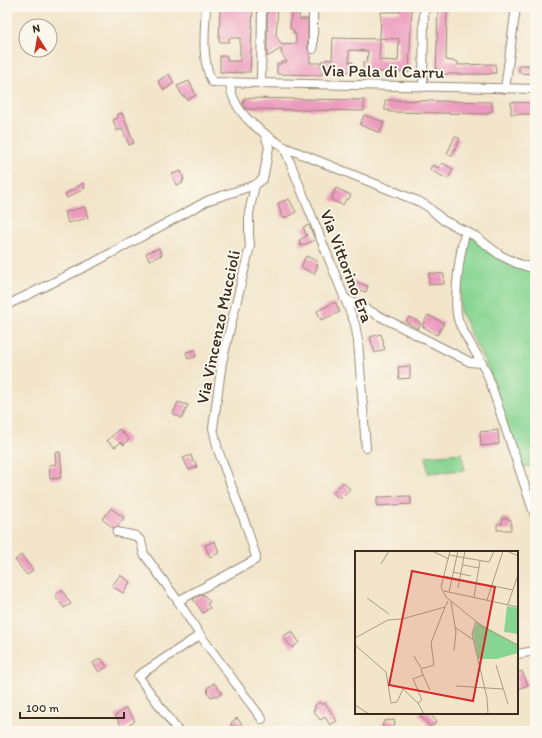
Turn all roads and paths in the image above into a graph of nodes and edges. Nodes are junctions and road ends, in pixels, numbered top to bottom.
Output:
1 (206, 7) edge
2 (262, 7) edge
3 (313, 7) edge
4 (424, 7) edge
5 (516, 7) edge
6 (313, 49) dead end
7 (230, 83) junction
8 (261, 84) junction
9 (423, 87) junction
10 (505, 89) junction
11 (535, 89) edge
12 (265, 135) junction
13 (284, 147) junction
14 (255, 185) junction
15 (466, 231) junction
16 (535, 269) edge
17 (344, 298) junction
18 (7, 305) edge
19 (482, 363) junction
20 (366, 448) dead end
21 (535, 516) edge
22 (117, 532) dead end
23 (178, 601) junction
24 (200, 635) junction
25 (535, 651) edge
26 (518, 654) edge
27 (262, 719) dead end
28 (178, 731) edge

1 - 7 street
2 - 8 street
3 - 6 street
4 - 9 street
5 - 10 street
7 - 8 street, Via Pala di Carru
7 - 12 street
8 - 9 street, Via Pala di Carru
9 - 10 street, Via Pala di Carru
10 - 11 street, Via Pala di Carru
12 - 13 street
12 - 14 street
13 - 15 street
13 - 17 street, Via Vittorino Era
14 - 18 street
14 - 23 street, Via Vincenzo Muccioli
15 - 16 street
15 - 19 street
17 - 19 street
17 - 20 street, Via Vittorino Era
19 - 21 street
22 - 23 street
23 - 24 street
24 - 27 street
24 - 28 street
25 - 26 street

